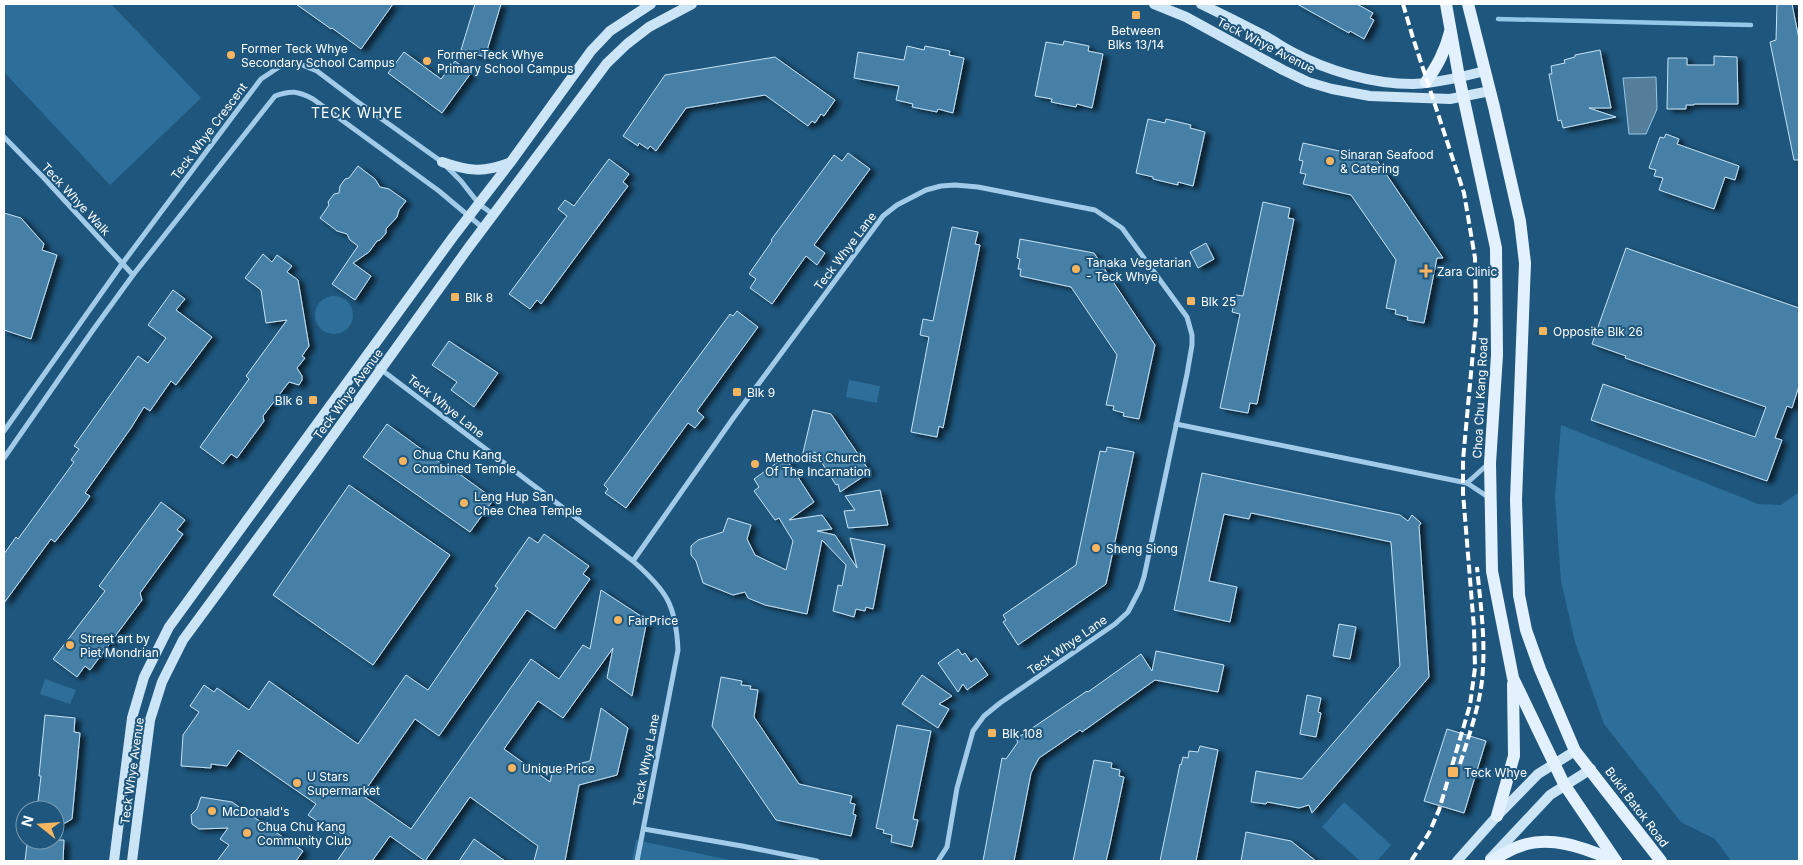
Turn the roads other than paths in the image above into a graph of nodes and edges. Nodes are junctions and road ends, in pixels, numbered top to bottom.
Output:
1 (652, 4) edge
2 (692, 4) edge
3 (1154, 4) edge
4 (1201, 4) edge
5 (1446, 4) edge
6 (1468, 4) edge
7 (1451, 27) junction
8 (1484, 71) junction
9 (1459, 77) junction
10 (1426, 82) junction
11 (1490, 90) junction
12 (1464, 97) junction
13 (4, 137) edge
14 (442, 162) junction
15 (510, 163) junction
16 (479, 204) junction
17 (494, 215) junction
18 (469, 217) junction
19 (483, 228) junction
20 (122, 264) junction
21 (133, 276) junction
22 (366, 358) junction
23 (381, 369) junction
24 (1176, 424) junction
25 (4, 431) edge
26 (4, 458) edge
27 (1490, 463) junction
28 (1467, 483) junction
29 (1491, 499) junction
30 (633, 561) junction
31 (1512, 678) junction
32 (1575, 751) junction
33 (1555, 764) junction
34 (1591, 769) junction
35 (1564, 784) junction
36 (1497, 816) junction
37 (644, 829) junction
38 (114, 861) edge
39 (132, 861) edge
40 (637, 861) edge
41 (817, 861) edge
42 (938, 861) edge
43 (1457, 861) edge
44 (1489, 861) edge
45 (1616, 861) edge
46 (1661, 861) edge

1 - 15 main road, Teck Whye Avenue
2 - 17 main road, Teck Whye Avenue
3 - 12 main road, Teck Whye Avenue
4 - 10 main road, Teck Whye Avenue
5 - 7 main road, Choa Chu Kang Road
6 - 8 main road
7 - 9 main road, Choa Chu Kang Road
7 - 10 main road
8 - 9 main road, Teck Whye Avenue
8 - 11 main road
9 - 10 main road, Teck Whye Avenue
9 - 12 main road, Choa Chu Kang Road
11 - 12 main road, Teck Whye Avenue
11 - 32 main road
12 - 27 main road, Choa Chu Kang Road
13 - 20 street, Teck Whye Walk
14 - 15 main road
14 - 16 street, Teck Whye Crescent
14 - 20 street, Teck Whye Crescent
15 - 16 main road, Teck Whye Avenue
16 - 17 street, Teck Whye Crescent
16 - 18 main road, Teck Whye Avenue
17 - 19 main road, Teck Whye Avenue
18 - 19 street
18 - 21 street
18 - 22 main road, Teck Whye Avenue
19 - 23 main road, Teck Whye Avenue
20 - 21 street, Teck Whye Walk
20 - 25 street, Teck Whye Crescent
21 - 26 street
22 - 23 street, Teck Whye Lane
22 - 38 main road, Teck Whye Avenue
23 - 30 street, Teck Whye Lane
23 - 39 main road, Teck Whye Avenue
24 - 28 street
24 - 30 street, Teck Whye Lane
24 - 42 street, Teck Whye Lane
27 - 28 street
27 - 29 main road, Choa Chu Kang Road
28 - 29 street
29 - 31 main road, Choa Chu Kang Road
30 - 37 street, Teck Whye Lane
31 - 33 main road, Choa Chu Kang Road
31 - 36 main road
32 - 33 main road
32 - 34 main road
33 - 35 main road, Choa Chu Kang Road
33 - 36 main road
34 - 35 main road
34 - 46 main road, Bukit Batok Road
35 - 44 main road
35 - 45 main road
36 - 43 main road
37 - 40 street, Teck Whye Lane
37 - 41 street
44 - 45 main road

